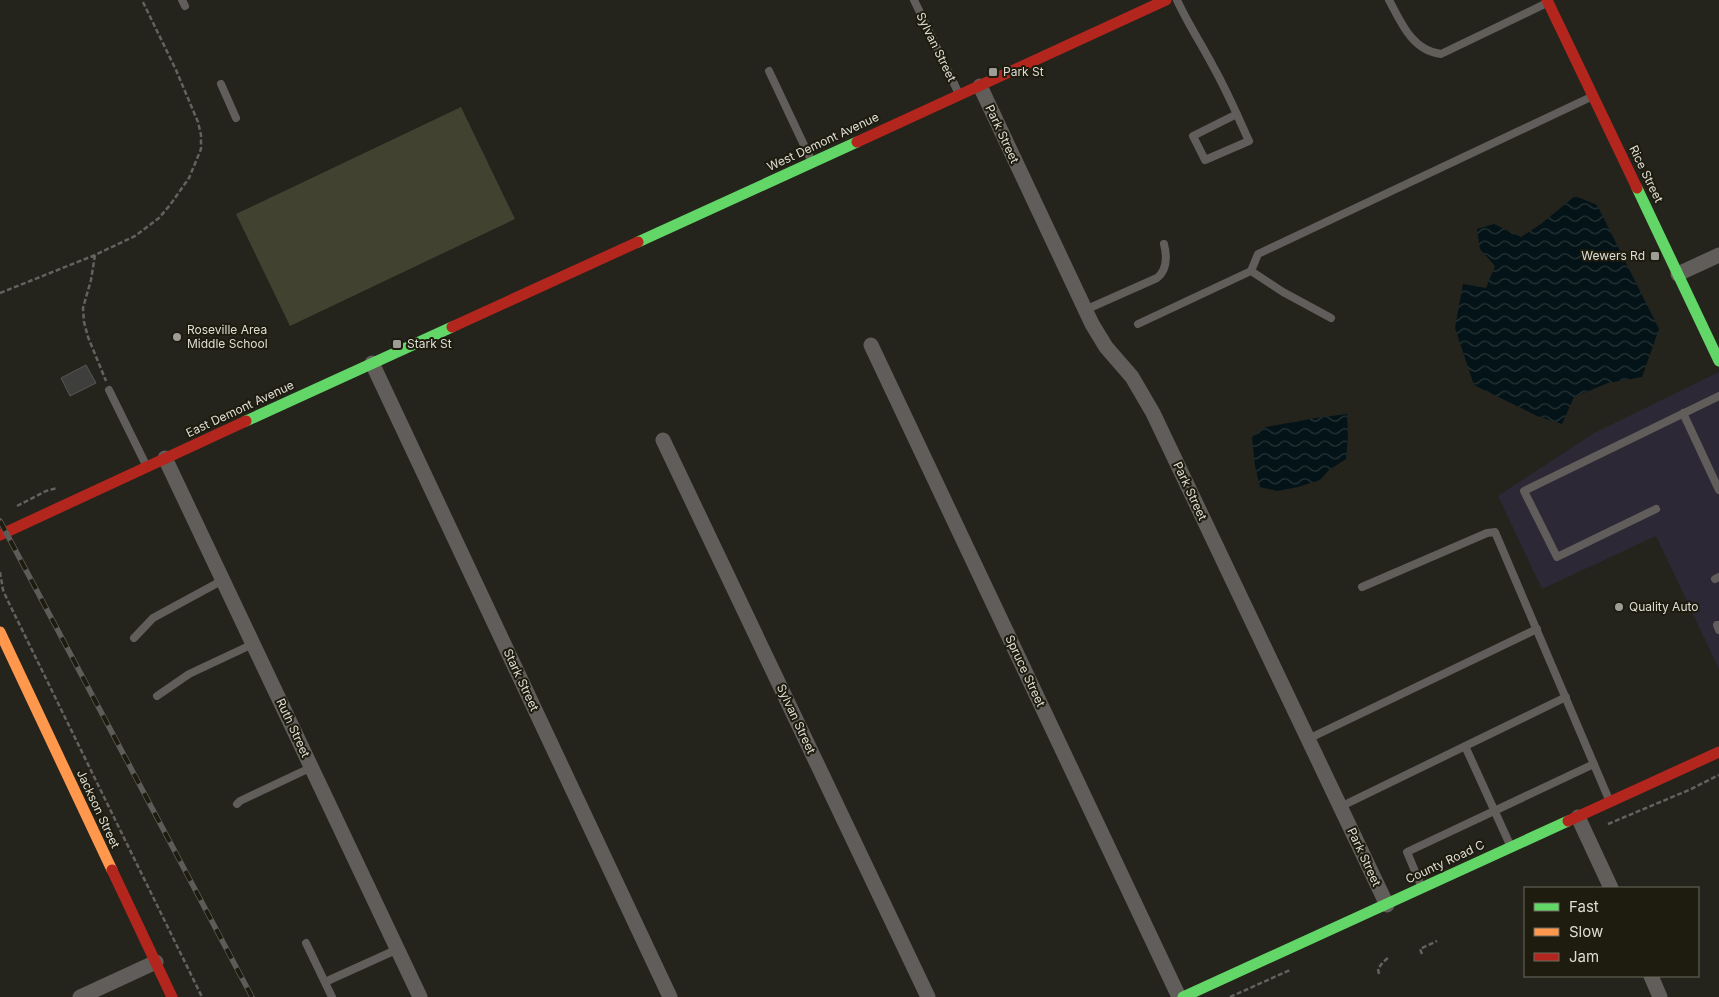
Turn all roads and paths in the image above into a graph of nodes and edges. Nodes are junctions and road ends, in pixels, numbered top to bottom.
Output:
1 (142, 0) edge
2 (914, 0) edge
3 (1166, 0) edge
4 (1177, 0) edge
5 (1389, 0) edge
6 (1548, 1) edge
7 (768, 71) dead end
8 (221, 84) dead end
9 (980, 86) junction
10 (959, 94) junction
11 (1593, 97) junction
12 (1237, 114) junction
13 (236, 118) dead end
14 (812, 162) junction
15 (1164, 244) dead end
16 (95, 255) junction
17 (1719, 255) edge
18 (1251, 271) junction
19 (1678, 274) junction
20 (0, 293) edge
21 (492, 308) joint
22 (1085, 310) junction
23 (1331, 318) dead end
24 (1138, 324) dead end
25 (870, 345) dead end
26 (1719, 361) edge
27 (372, 363) junction
28 (109, 390) joint
29 (1719, 396) edge
30 (1683, 413) junction
31 (663, 440) dead end
32 (165, 458) junction
33 (146, 467) junction
34 (1719, 490) edge
35 (1656, 509) dead end
36 (0, 535) edge
37 (0, 572) edge
38 (223, 580) junction
39 (1362, 587) dead end
40 (1719, 624) edge
41 (1537, 630) junction
42 (1719, 630) edge
43 (0, 632) edge
44 (134, 638) dead end
45 (253, 644) junction
46 (157, 696) dead end
47 (1566, 697) junction
48 (1308, 739) junction
49 (1464, 746) junction
50 (1719, 752) edge
51 (1594, 764) junction
52 (312, 767) junction
53 (1719, 775) edge
54 (1610, 802) junction
55 (237, 804) dead end
56 (1340, 807) junction
57 (1494, 811) junction
58 (1578, 817) junction
59 (1601, 827) dead end
60 (1511, 847) junction
61 (1611, 887) edge
62 (1422, 888) junction
63 (1387, 905) junction
64 (1437, 940) dead end
65 (306, 944) dead end
66 (398, 949) junction
67 (1422, 954) dead end
68 (1389, 957) dead end
69 (156, 962) junction
70 (1380, 974) dead end
71 (1651, 977) edge
72 (325, 982) junction
73 (80, 997) edge
74 (172, 997) edge
75 (202, 997) edge
76 (332, 997) edge
77 (420, 997) edge
78 (670, 997) edge
79 (928, 997) edge
80 (1181, 997) edge
81 (1660, 997) edge

1 - 16 path
2 - 10 lane, Sylvan Street
3 - 9 street, West Demont Avenue
4 - 12 lane
5 - 6 lane
6 - 11 street, Rice Street
7 - 14 lane
8 - 13 lane
9 - 10 street, West Demont Avenue
9 - 22 street, Park Street
10 - 14 street, West Demont Avenue
11 - 18 lane
11 - 19 street, Rice Street
12 - 12 lane
14 - 21 street, West Demont Avenue
15 - 22 lane
16 - 20 path
16 - 28 path
17 - 19 street
18 - 23 lane
18 - 24 lane
19 - 26 street, Rice Street
21 - 27 street, East Demont Avenue
22 - 48 street, Park Street
25 - 80 street, Spruce Street
27 - 32 street, East Demont Avenue
27 - 78 street, Stark Street
28 - 33 lane
29 - 30 lane
30 - 34 lane
30 - 35 lane
31 - 79 street, Sylvan Street
32 - 33 street, East Demont Avenue
32 - 38 street, Ruth Street
33 - 36 street, East Demont Avenue
37 - 75 path
38 - 44 lane
38 - 45 street, Ruth Street
39 - 41 lane
40 - 42 lane
41 - 47 lane
41 - 48 lane
43 - 69 street, Jackson Street
45 - 46 lane
45 - 52 street, Ruth Street
47 - 49 lane
47 - 51 lane
48 - 56 street, Park Street
49 - 56 lane
49 - 57 lane
50 - 54 street, County Road C
51 - 54 lane
51 - 57 lane
52 - 55 lane
52 - 66 street, Ruth Street
53 - 59 path
54 - 58 street, County Road C
56 - 63 street, Park Street
57 - 60 lane
57 - 62 lane
58 - 60 street, County Road C
58 - 61 street
60 - 62 street, County Road C
62 - 63 street, County Road C
63 - 80 street, County Road C
64 - 67 path
65 - 72 lane
66 - 72 lane
66 - 77 street, Ruth Street
68 - 70 path
69 - 73 street
69 - 74 street, Jackson Street
71 - 81 street
72 - 76 lane

